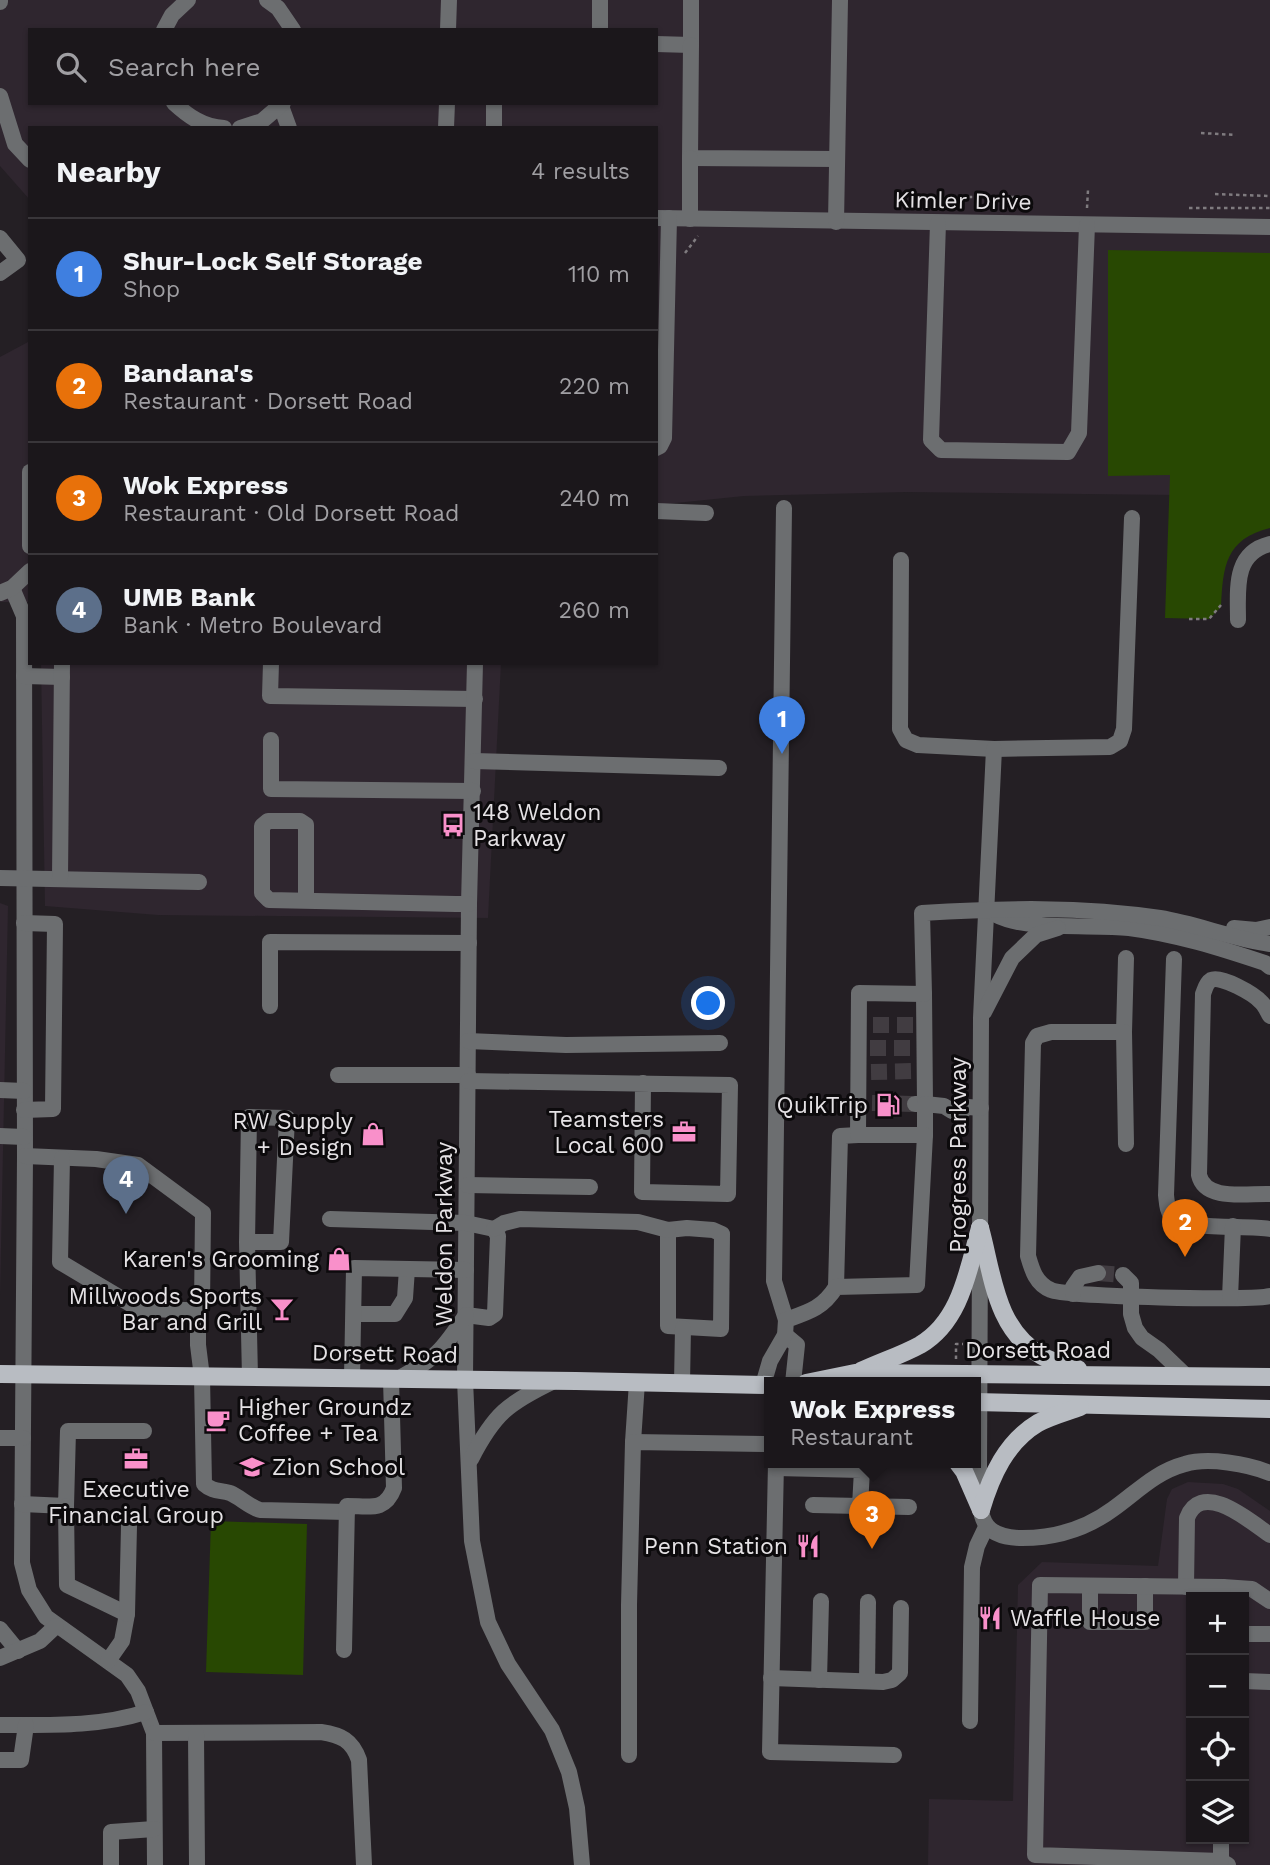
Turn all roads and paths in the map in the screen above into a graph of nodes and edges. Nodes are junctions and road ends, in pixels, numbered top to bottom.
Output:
1 (188, 0) edge
2 (449, 0) edge
3 (600, 0) edge
4 (691, 0) edge
5 (840, 0) edge
6 (277, 3) edge
7 (165, 28) edge
8 (292, 28) edge
9 (448, 28) edge
10 (600, 28) edge
11 (658, 44) edge
12 (691, 45) junction
13 (0, 96) edge
14 (176, 105) edge
15 (282, 105) edge
16 (447, 105) edge
17 (494, 105) edge
18 (210, 126) edge
19 (246, 126) edge
20 (288, 126) edge
21 (446, 126) edge
22 (494, 126) edge
23 (1201, 133) dead end
24 (1236, 135) dead end
25 (28, 158) edge
26 (690, 158) junction
27 (837, 159) junction
28 (915, 190) dead end
29 (1215, 194) dead end
30 (1270, 196) edge
31 (1022, 208) dead end
32 (1188, 208) dead end
33 (1270, 208) edge
34 (663, 218) edge
35 (690, 219) junction
36 (836, 222) junction
37 (939, 223) junction
38 (1087, 225) junction
39 (1270, 227) edge
40 (0, 238) edge
41 (0, 273) edge
42 (658, 447) edge
43 (784, 509) dead end
44 (658, 511) edge
45 (706, 513) dead end
46 (1132, 517) dead end
47 (1270, 544) edge
48 (901, 560) dead end
49 (28, 572) edge
50 (4, 588) edge
51 (1238, 620) dead end
52 (271, 665) edge
53 (475, 665) edge
54 (62, 670) edge
55 (24, 676) junction
56 (475, 699) junction
57 (271, 740) dead end
58 (994, 749) junction
59 (474, 761) junction
60 (719, 768) dead end
61 (473, 791) junction
62 (0, 878) edge
63 (24, 878) junction
64 (60, 879) junction
65 (199, 881) dead end
66 (306, 901) junction
67 (469, 905) junction
68 (985, 909) junction
69 (24, 923) junction
70 (1200, 925) junction
71 (1068, 926) junction
72 (1270, 928) edge
73 (469, 943) junction
74 (1270, 944) edge
75 (1126, 958) dead end
76 (1174, 959) dead end
77 (1270, 967) edge
78 (924, 994) junction
79 (270, 1006) dead end
80 (1270, 1016) edge
81 (981, 1018) junction
82 (1124, 1032) junction
83 (468, 1041) junction
84 (720, 1043) dead end
85 (338, 1074) dead end
86 (468, 1078) junction
87 (1170, 1080) junction
88 (1201, 1081) junction
89 (642, 1083) junction
90 (0, 1090) edge
91 (24, 1091) junction
92 (920, 1104) junction
93 (975, 1107) junction
94 (24, 1110) junction
95 (858, 1135) junction
96 (925, 1135) junction
97 (0, 1136) edge
98 (24, 1137) junction
99 (1126, 1144) dead end
100 (25, 1156) junction
101 (62, 1158) junction
102 (467, 1185) junction
103 (590, 1187) dead end
104 (1270, 1194) edge
105 (330, 1219) dead end
106 (466, 1223) junction
107 (1233, 1226) junction
108 (979, 1228) junction
109 (494, 1229) junction
110 (1270, 1229) edge
111 (668, 1230) junction
112 (247, 1242) junction
113 (407, 1269) junction
114 (466, 1270) junction
115 (1098, 1273) tunnel mouth
116 (1123, 1275) dead end
117 (836, 1287) junction
118 (1073, 1294) junction
119 (1131, 1295) junction
120 (1270, 1296) edge
121 (1230, 1298) junction
122 (198, 1313) junction
123 (354, 1314) junction
124 (466, 1315) junction
125 (786, 1327) junction
126 (683, 1328) junction
127 (966, 1344) dead end
128 (956, 1363) dead end
129 (855, 1373) junction
130 (0, 1374) edge
131 (23, 1374) junction
132 (979, 1374) junction
133 (1090, 1374) junction
134 (1185, 1375) junction
135 (202, 1377) junction
136 (250, 1377) junction
137 (767, 1377) edge
138 (794, 1377) edge
139 (835, 1377) edge
140 (979, 1377) edge
141 (1270, 1377) edge
142 (352, 1378) junction
143 (395, 1379) junction
144 (465, 1380) junction
145 (556, 1380) junction
146 (637, 1382) junction
147 (682, 1383) junction
148 (764, 1385) edge
149 (981, 1402) edge
150 (1093, 1403) junction
151 (1270, 1409) edge
152 (144, 1431) dead end
153 (0, 1438) edge
154 (23, 1438) junction
155 (633, 1442) junction
156 (764, 1444) edge
157 (470, 1461) junction
158 (776, 1468) edge
159 (819, 1468) edge
160 (962, 1468) edge
161 (981, 1468) edge
162 (1270, 1473) edge
163 (22, 1504) junction
164 (813, 1505) dead end
165 (66, 1506) junction
166 (860, 1506) junction
167 (909, 1507) dead end
168 (347, 1512) junction
169 (984, 1518) junction
170 (129, 1526) dead end
171 (1270, 1535) edge
172 (1090, 1586) junction
173 (1145, 1586) junction
174 (1186, 1587) junction
175 (1222, 1592) edge
176 (821, 1601) dead end
177 (1270, 1601) edge
178 (869, 1602) dead end
179 (901, 1608) dead end
180 (127, 1614) junction
181 (56, 1626) junction
182 (0, 1629) edge
183 (1249, 1634) edge
184 (1270, 1634) edge
185 (344, 1650) dead end
186 (18, 1651) junction
187 (0, 1658) edge
188 (108, 1661) junction
189 (771, 1678) junction
190 (819, 1680) junction
191 (1249, 1681) edge
192 (867, 1682) junction
193 (1270, 1682) edge
194 (146, 1712) junction
195 (970, 1721) dead end
196 (0, 1725) edge
197 (26, 1725) junction
198 (154, 1732) junction
199 (197, 1732) junction
200 (629, 1755) dead end
201 (894, 1755) dead end
202 (0, 1760) edge
203 (154, 1829) junction
204 (1222, 1844) edge
205 (1224, 1863) edge
206 (111, 1865) edge
207 (155, 1865) edge
208 (197, 1865) edge
209 (364, 1865) edge
210 (582, 1865) edge

1 - 7 street
2 - 9 street
3 - 10 street
4 - 12 street
5 - 27 street
6 - 8 street
11 - 12 street
12 - 26 street
13 - 25 street
14 - 18 street
15 - 19 street
15 - 20 street
16 - 21 street
17 - 22 street
23 - 24 path
26 - 27 street
26 - 35 street
27 - 36 street
28 - 31 path
29 - 30 path
32 - 33 path
34 - 35 street, Kimler Drive
34 - 42 street
35 - 36 street, Kimler Drive
36 - 37 street, Kimler Drive
37 - 38 street, Kimler Drive
37 - 38 street
38 - 39 street, Kimler Drive
40 - 41 street
43 - 125 street
44 - 45 street
46 - 58 street
47 - 51 street
48 - 58 street
49 - 50 street
50 - 55 street
52 - 56 street
53 - 56 street, Weldon Parkway
54 - 55 street
54 - 64 street
55 - 63 street
56 - 59 street, Weldon Parkway
57 - 61 street
58 - 68 street, Progress Parkway
59 - 60 street
59 - 61 street, Weldon Parkway
61 - 67 street, Weldon Parkway
62 - 63 street
63 - 64 street
63 - 69 street
64 - 65 street
66 - 66 street
66 - 67 street
67 - 73 street, Weldon Parkway
68 - 70 street
68 - 71 street
68 - 78 street
68 - 81 street, Progress Parkway
69 - 91 street
69 - 94 street
70 - 72 street
70 - 74 street
71 - 77 street
71 - 81 street
73 - 79 street
73 - 83 street, Weldon Parkway
75 - 82 street
76 - 87 street
78 - 92 street
78 - 95 street
80 - 88 street
81 - 93 street, Progress Parkway
82 - 99 street
82 - 118 street
83 - 84 street
83 - 86 street, Weldon Parkway
85 - 86 street
86 - 89 street
86 - 102 street, Weldon Parkway
87 - 88 street
87 - 107 street
88 - 104 street
89 - 89 street
90 - 91 street
91 - 94 street
92 - 93 street
92 - 96 street
93 - 108 street, Progress Parkway
94 - 98 street
95 - 96 street
95 - 117 street
96 - 117 street
97 - 98 street
98 - 100 street
100 - 101 street
100 - 131 street
101 - 122 street
101 - 122 street
102 - 103 street
102 - 106 street, Weldon Parkway
105 - 106 street
106 - 109 street
106 - 114 street, Weldon Parkway
107 - 110 street
107 - 121 street
108 - 129 main road
108 - 132 street, Progress Parkway
108 - 133 main road
109 - 111 street
109 - 124 street
111 - 126 street
111 - 126 street
112 - 112 street
112 - 136 street
113 - 114 street
113 - 123 street
113 - 123 street
114 - 124 street, Weldon Parkway
115 - 118 street
116 - 119 street
117 - 125 street
118 - 119 street
119 - 121 street
119 - 134 street
120 - 121 street
122 - 135 street
123 - 142 street
124 - 143 street
124 - 144 street, Weldon Parkway
125 - 137 street
125 - 138 street
126 - 147 street
127 - 128 path
129 - 132 main road, Dorsett Road
129 - 139 main road, Dorsett Road
130 - 131 main road, Dorsett Road
131 - 135 main road, Dorsett Road
131 - 154 street
132 - 133 main road, Dorsett Road
132 - 140 street, Progress Parkway
133 - 134 main road, Dorsett Road
134 - 141 main road, Dorsett Road
135 - 136 main road, Dorsett Road
135 - 168 street
136 - 142 main road, Dorsett Road
142 - 143 main road, Dorsett Road
143 - 144 main road, Dorsett Road
143 - 168 street
144 - 145 main road, Dorsett Road
144 - 157 street, Weldon Parkway
145 - 146 main road, Dorsett Road
145 - 157 street
146 - 147 main road, Dorsett Road
146 - 155 street
147 - 148 main road, Dorsett Road
149 - 150 main road
150 - 151 main road
150 - 169 main road
152 - 165 street
153 - 154 street
154 - 163 street
155 - 156 street
155 - 200 street
157 - 210 street, Weldon Parkway
158 - 189 street
159 - 166 street
160 - 169 main road
161 - 169 street, Progress Parkway
162 - 169 street
163 - 165 street
163 - 181 street
164 - 166 street
165 - 180 street
166 - 167 street
168 - 185 street
169 - 195 street
170 - 180 street
171 - 174 street
172 - 173 street
172 - 173 street
172 - 205 street
173 - 174 street
174 - 175 street
175 - 177 street
176 - 190 street
178 - 192 street
179 - 192 street
180 - 188 street
181 - 186 street
181 - 188 street
182 - 186 street
183 - 184 street
186 - 187 street
188 - 194 street
189 - 190 street
189 - 201 street
190 - 192 street
191 - 193 street
194 - 197 street
194 - 198 street
196 - 197 street
197 - 202 street
198 - 199 street
198 - 203 street
199 - 208 street
199 - 209 street
203 - 206 street
203 - 207 street
204 - 205 street

